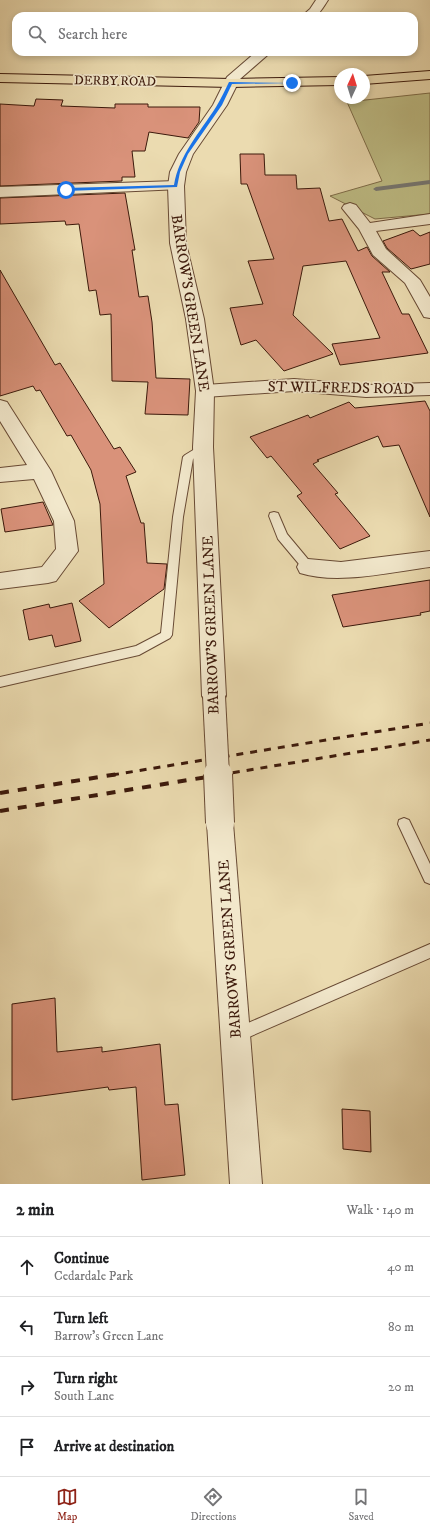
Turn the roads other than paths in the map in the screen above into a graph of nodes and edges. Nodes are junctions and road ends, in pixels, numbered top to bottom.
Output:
1 (322, 0) edge
2 (314, 12) edge
3 (259, 56) edge
4 (430, 75) edge
5 (0, 78) edge
6 (370, 80) edge
7 (334, 81) edge
8 (231, 83) junction
9 (176, 186) junction
10 (0, 192) edge
11 (350, 208) dead end
12 (430, 219) edge
13 (366, 228) junction
14 (430, 313) edge
15 (430, 389) edge
16 (205, 391) junction
17 (0, 406) edge
18 (203, 447) junction
19 (41, 471) junction
20 (0, 475) edge
21 (274, 516) dead end
22 (430, 560) edge
23 (308, 567) joint
24 (0, 581) edge
25 (0, 682) edge
26 (404, 824) dead end
27 (430, 878) edge
28 (430, 950) edge
29 (236, 1036) junction
30 (246, 1184) edge

1 - 2 street
3 - 8 street, BARROW'S GREEN LANE
4 - 6 main road
5 - 8 main road, DERBY ROAD
7 - 8 main road, DERBY ROAD
8 - 9 street, BARROW'S GREEN LANE
9 - 10 street
9 - 16 street, BARROW'S GREEN LANE
11 - 13 street
12 - 13 street
13 - 14 street
15 - 16 street, ST WILFREDS ROAD
16 - 18 street, BARROW'S GREEN LANE
17 - 19 street
18 - 25 lane
18 - 29 street, BARROW'S GREEN LANE, bridge
19 - 20 street
19 - 24 street
21 - 23 lane
22 - 23 street
26 - 27 lane
28 - 29 lane
29 - 30 street, BARROW'S GREEN LANE

